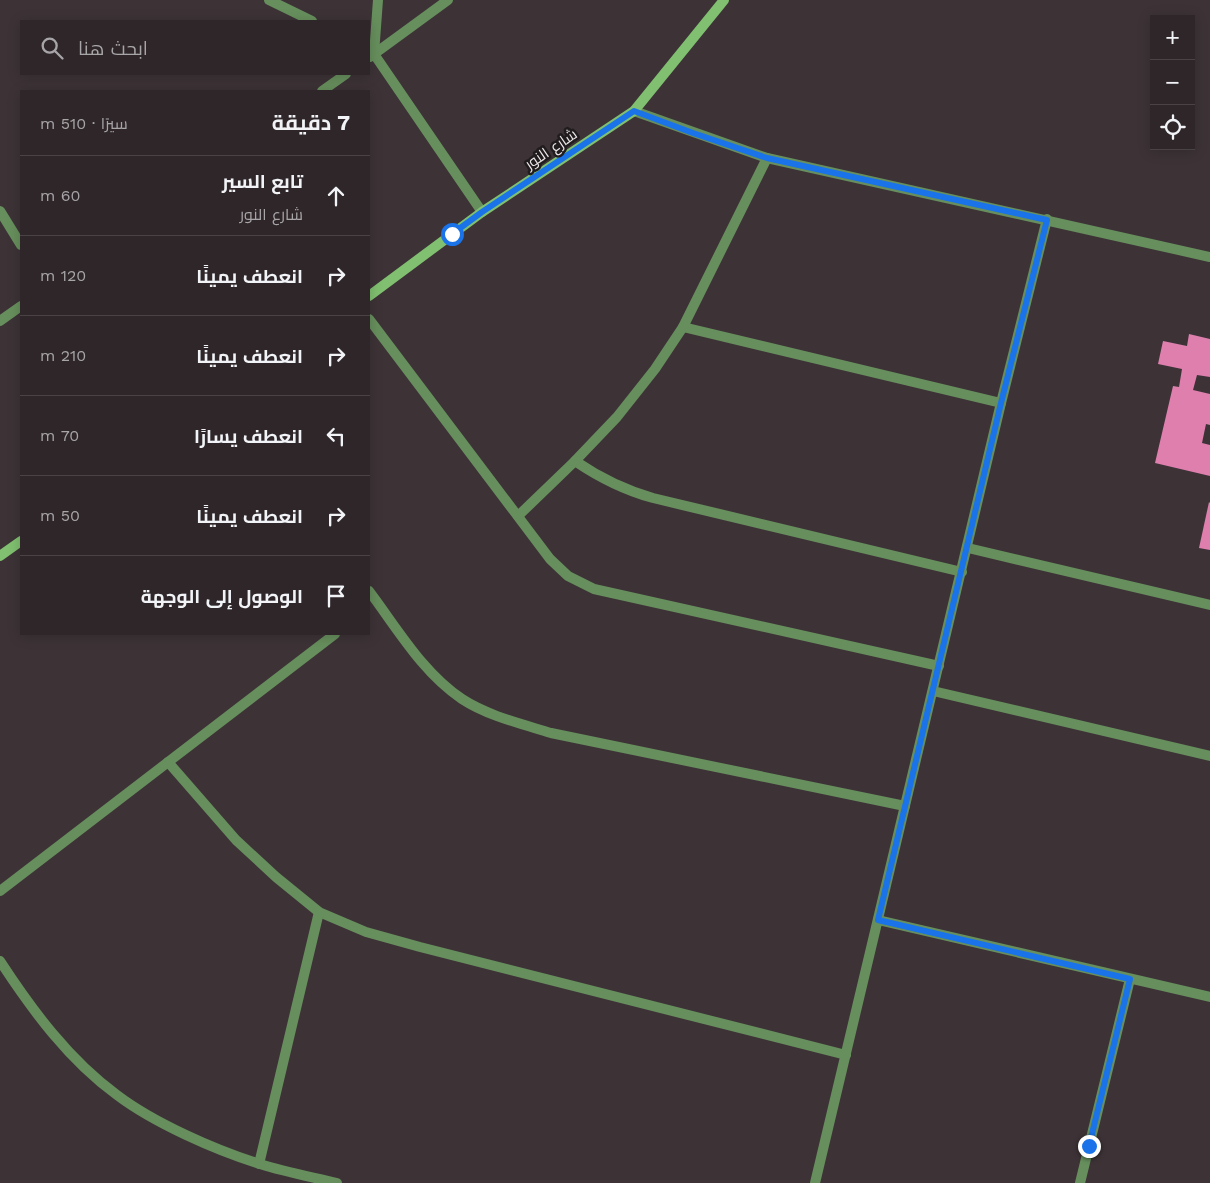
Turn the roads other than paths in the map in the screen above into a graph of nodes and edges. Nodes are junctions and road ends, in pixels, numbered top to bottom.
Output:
1 (273, 0) edge
2 (378, 0) edge
3 (448, 0) edge
4 (724, 0) edge
5 (310, 20) edge
6 (371, 54) edge
7 (345, 75) edge
8 (323, 90) edge
9 (634, 111) junction
10 (767, 158) junction
11 (0, 211) edge
12 (482, 212) junction
13 (1047, 220) junction
14 (20, 243) edge
15 (1210, 257) edge
16 (370, 295) edge
17 (20, 307) edge
18 (370, 320) edge
19 (0, 321) edge
20 (683, 327) junction
21 (1001, 403) junction
22 (575, 461) junction
23 (518, 516) junction
24 (20, 542) edge
25 (968, 548) junction
26 (0, 556) edge
27 (962, 572) junction
28 (373, 604) edge
29 (1210, 605) edge
30 (334, 635) edge
31 (939, 666) junction
32 (933, 691) junction
33 (1210, 756) edge
34 (168, 762) junction
35 (905, 806) junction
36 (0, 891) edge
37 (319, 912) junction
38 (878, 920) junction
39 (0, 961) edge
40 (1130, 979) junction
41 (1210, 997) edge
42 (846, 1054) junction
43 (259, 1164) junction
44 (337, 1183) edge
45 (815, 1183) edge
46 (1080, 1183) edge

1 - 5 street
2 - 6 street
3 - 6 street
4 - 9 street, شارع النور
6 - 12 street
7 - 8 street
9 - 10 street
9 - 12 street, شارع النور
10 - 13 street
10 - 20 street
11 - 14 street
12 - 16 street, شارع النور
13 - 15 street
13 - 21 street
17 - 19 street
18 - 23 street
20 - 21 street
20 - 22 street
21 - 25 street
22 - 23 street
22 - 27 street
23 - 31 street
24 - 26 street
25 - 27 street
25 - 29 street
27 - 31 street
28 - 35 street
30 - 34 street
31 - 32 street
32 - 33 street
32 - 35 street
34 - 36 street
34 - 37 street
35 - 38 street
37 - 42 street
37 - 43 street
38 - 40 street
38 - 42 street
39 - 43 street
40 - 41 street
40 - 46 street
42 - 45 street
43 - 44 street

